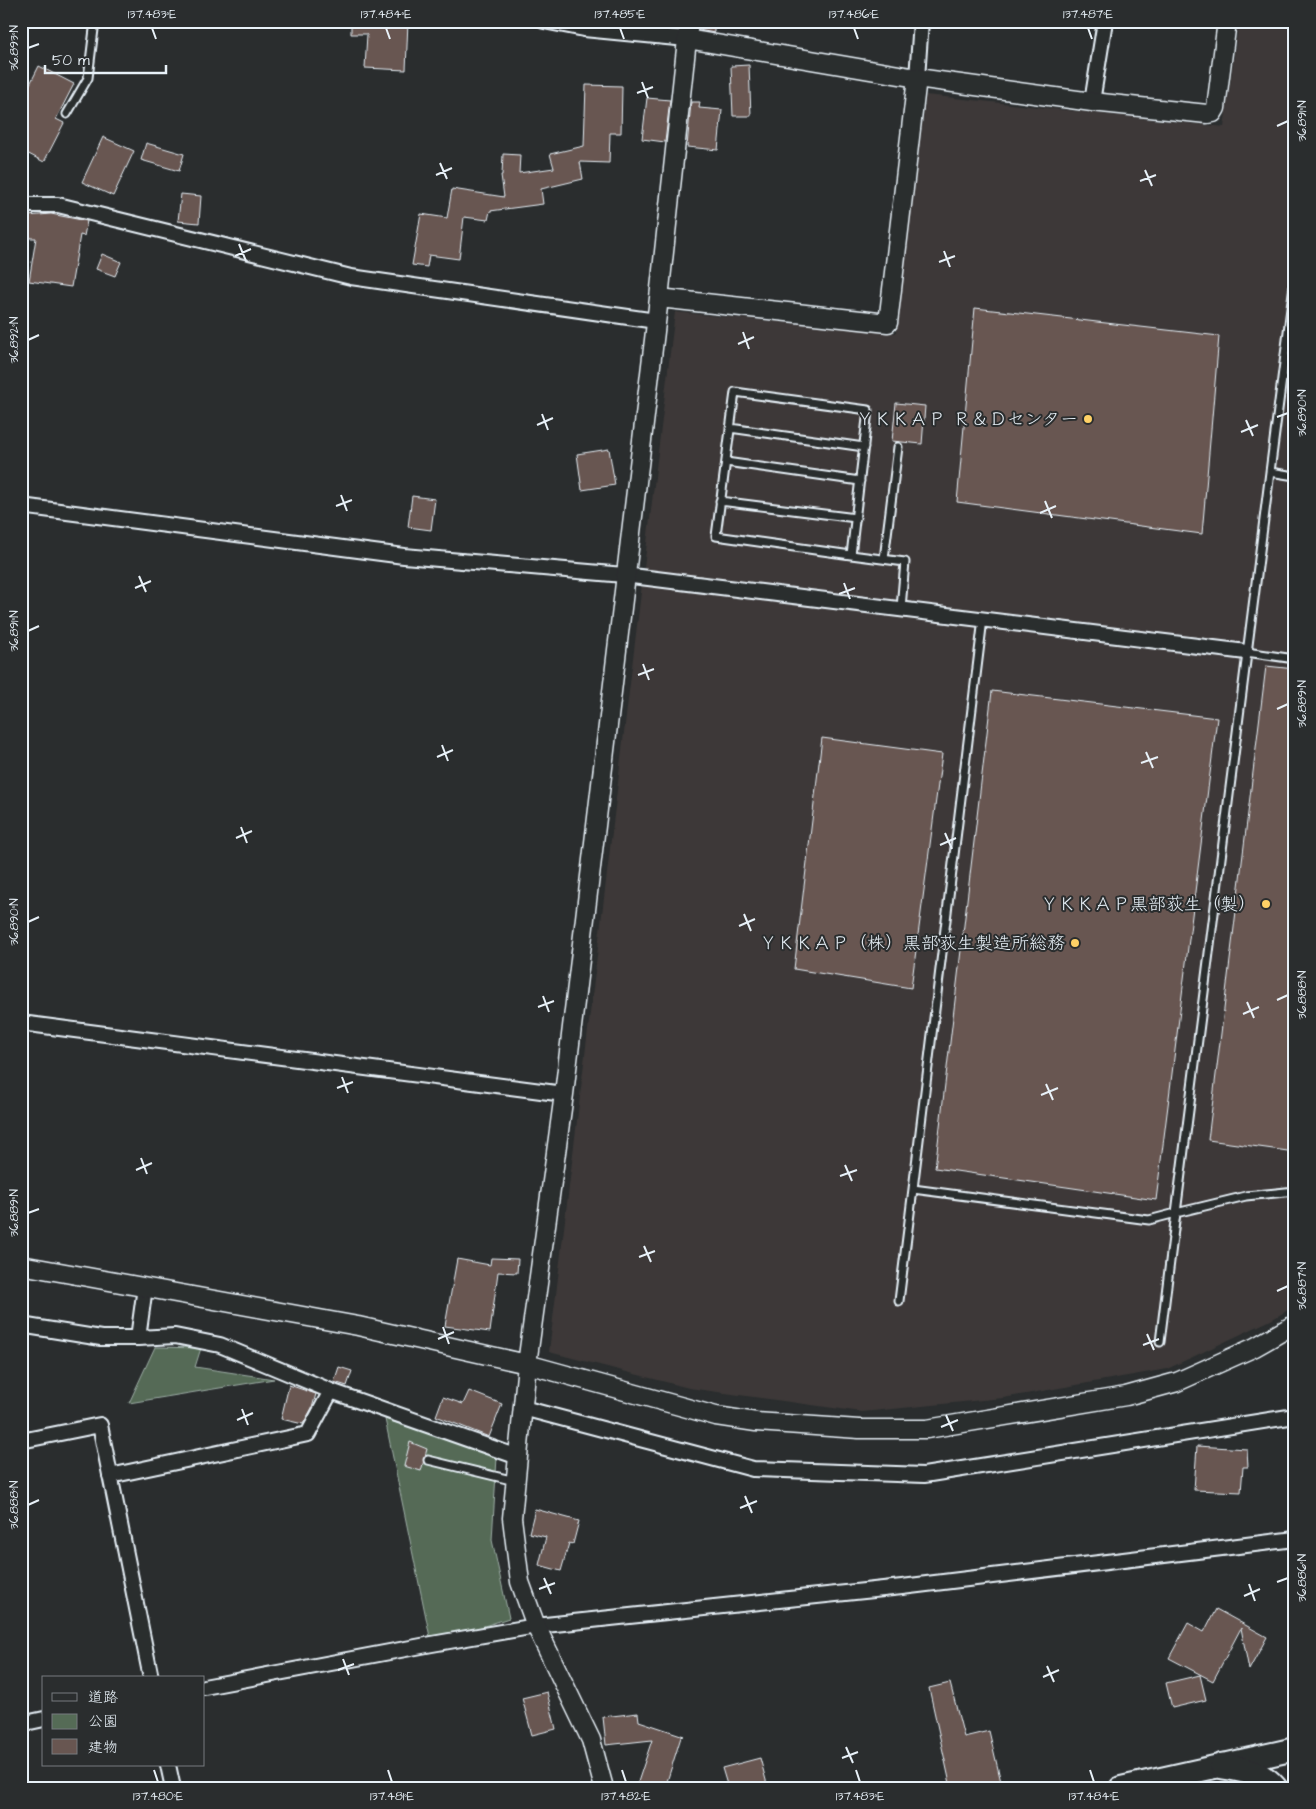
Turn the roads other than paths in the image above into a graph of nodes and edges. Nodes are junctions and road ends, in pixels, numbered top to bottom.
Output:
1 (94, 21) edge
2 (545, 21) edge
3 (921, 21) edge
4 (1105, 21) edge
5 (1227, 21) edge
6 (688, 30) edge
7 (917, 78) junction
8 (1092, 102) junction
9 (67, 114) dead end
10 (21, 205) edge
11 (1295, 277) edge
12 (659, 298) junction
13 (656, 321) junction
14 (730, 428) junction
15 (864, 447) junction
16 (898, 447) dead end
17 (726, 462) junction
18 (1270, 472) junction
19 (1295, 476) edge
20 (860, 482) junction
21 (720, 501) junction
22 (21, 506) edge
23 (856, 518) junction
24 (851, 555) junction
25 (884, 559) junction
26 (624, 574) junction
27 (901, 608) junction
28 (983, 619) junction
29 (1246, 652) junction
30 (1295, 658) edge
31 (21, 1024) edge
32 (564, 1094) junction
33 (913, 1190) junction
34 (1295, 1191) edge
35 (1176, 1213) junction
36 (21, 1265) edge
37 (145, 1288) junction
38 (899, 1301) dead end
39 (1295, 1324) edge
40 (21, 1325) edge
41 (138, 1338) junction
42 (1160, 1342) dead end
43 (528, 1364) junction
44 (331, 1391) junction
45 (523, 1408) junction
46 (1295, 1416) edge
47 (21, 1441) edge
48 (518, 1457) junction
49 (428, 1460) dead end
50 (110, 1476) junction
51 (516, 1481) junction
52 (1295, 1539) edge
53 (536, 1626) junction
54 (151, 1676) edge
55 (205, 1687) edge
56 (42, 1719) edge
57 (21, 1724) edge
58 (1295, 1749) edge
59 (168, 1766) edge
60 (1223, 1766) junction
61 (173, 1788) edge
62 (604, 1788) edge
63 (1121, 1788) edge
64 (1274, 1788) edge

1 - 9 lane
2 - 6 street
3 - 7 street
4 - 8 street
5 - 8 street
6 - 7 street
6 - 12 street
7 - 8 street
7 - 12 street
10 - 13 street
11 - 18 lane
12 - 13 street
13 - 26 street
14 - 15 lane
14 - 15 lane
14 - 17 lane
15 - 20 lane
16 - 25 lane
17 - 20 lane
17 - 21 lane
18 - 19 lane
18 - 29 lane
20 - 23 lane
21 - 23 lane
21 - 24 lane
22 - 26 street
23 - 24 lane
24 - 25 lane
25 - 27 lane
26 - 27 street
26 - 32 street
27 - 28 street
28 - 29 street
28 - 33 lane
29 - 30 lane
29 - 35 lane
31 - 32 street
32 - 43 street
33 - 35 lane
33 - 38 lane
34 - 35 lane
35 - 42 lane
36 - 37 street
37 - 41 street
37 - 43 street
39 - 43 street
40 - 41 street
41 - 44 street
43 - 45 street
44 - 48 street
44 - 50 street
45 - 46 street
45 - 48 street
47 - 50 street
48 - 51 street
49 - 51 lane
50 - 54 street
51 - 53 street
52 - 53 street
53 - 55 street
53 - 62 street
56 - 57 street
58 - 60 main road
59 - 61 street
60 - 63 main road
60 - 64 highway

